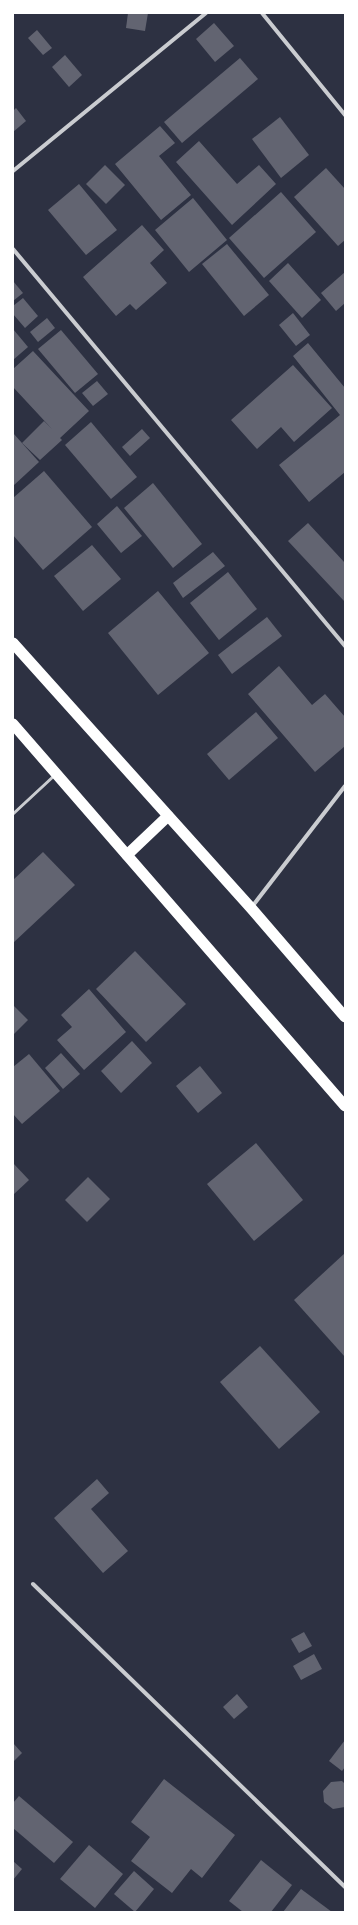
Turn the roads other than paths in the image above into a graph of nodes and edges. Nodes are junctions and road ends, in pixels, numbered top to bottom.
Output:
1 (206, 13) edge
2 (262, 13) edge
3 (345, 116) edge
4 (13, 171) edge
5 (13, 249) edge
6 (13, 643) edge
7 (345, 646) edge
8 (13, 724) edge
9 (56, 773) junction
10 (345, 786) edge
11 (13, 814) edge
12 (168, 816) junction
13 (127, 855) junction
14 (251, 908) junction
15 (345, 1017) edge
16 (345, 1106) edge
17 (33, 1584) dead end
18 (345, 1887) edge

1 - 4 street
2 - 3 street
5 - 7 street
6 - 12 highway
8 - 9 highway
9 - 11 lane
9 - 13 highway
10 - 14 street
12 - 13 highway
12 - 14 highway
13 - 16 highway
14 - 15 highway
17 - 18 street

